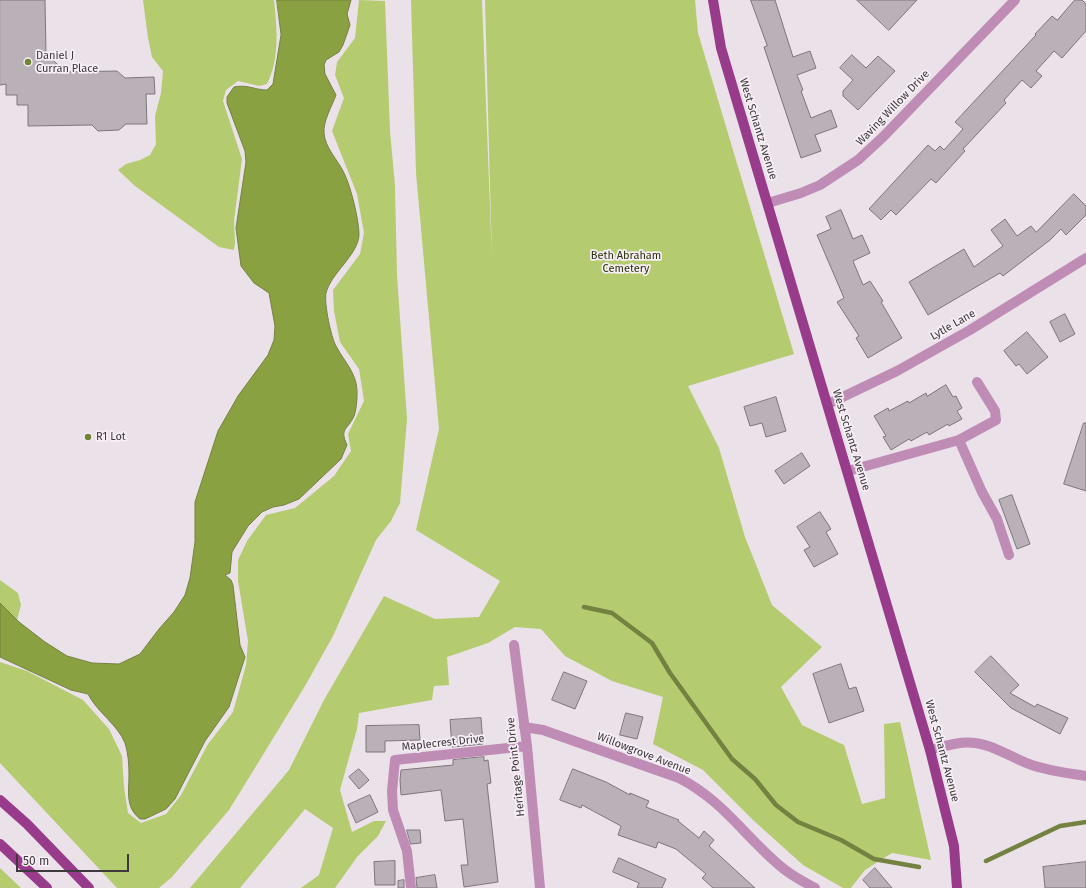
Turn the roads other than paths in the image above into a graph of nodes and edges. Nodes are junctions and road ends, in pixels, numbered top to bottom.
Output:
1 (713, 0) edge
2 (1015, 0) edge
3 (768, 204) junction
4 (1086, 258) edge
5 (977, 382) dead end
6 (828, 404) junction
7 (959, 440) junction
8 (848, 471) junction
9 (1009, 555) dead end
10 (514, 645) dead end
11 (524, 727) junction
12 (527, 746) junction
13 (930, 750) junction
14 (1086, 776) edge
15 (0, 800) edge
16 (0, 844) edge
17 (47, 888) edge
18 (89, 888) edge
19 (411, 888) edge
20 (540, 888) edge
21 (815, 888) edge
22 (957, 888) edge

1 - 3 main road, West Schantz Avenue
2 - 3 street, Waving Willow Drive
3 - 6 main road, West Schantz Avenue
4 - 6 street, Lytle Lane
5 - 7 street
6 - 8 main road, West Schantz Avenue
7 - 8 street
7 - 9 street
8 - 13 main road, West Schantz Avenue
10 - 11 street, Heritage Point Drive
11 - 12 street, Heritage Point Drive
11 - 21 street, Willowgrove Avenue
12 - 19 street, Maplecrest Drive
12 - 20 street, Heritage Point Drive
13 - 14 street
13 - 22 main road, West Schantz Avenue
15 - 18 main road
16 - 17 main road

